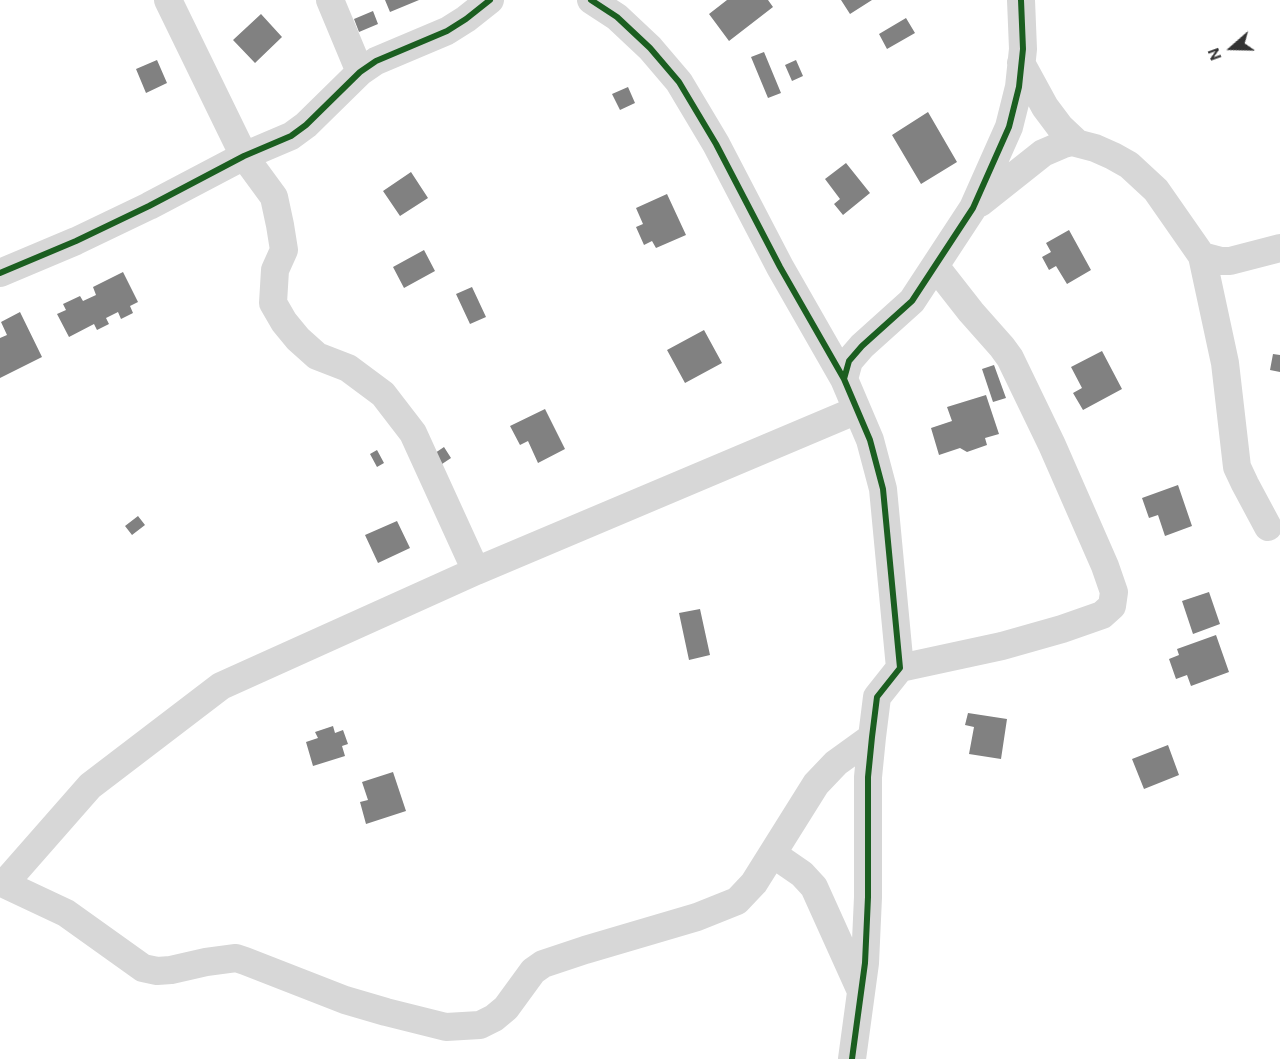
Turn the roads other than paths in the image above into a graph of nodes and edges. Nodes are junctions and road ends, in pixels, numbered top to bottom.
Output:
1 (168, 0) edge
2 (330, 0) edge
3 (490, 0) edge
4 (591, 0) edge
5 (1021, 0) edge
6 (1021, 63) junction
7 (360, 72) junction
8 (1077, 143) junction
9 (243, 156) junction
10 (973, 208) junction
11 (1280, 248) edge
12 (1202, 256) junction
13 (935, 266) junction
14 (0, 273) edge
15 (844, 379) junction
16 (857, 410) junction
17 (1268, 527) dead end
18 (476, 572) junction
19 (900, 668) junction
20 (872, 737) junction
21 (773, 854) junction
22 (2, 883) edge
23 (861, 991) junction
24 (852, 1059) edge

1 - 9 street
2 - 7 street
3 - 7 street
4 - 15 street
5 - 6 street
6 - 8 street
6 - 10 street
7 - 9 street
8 - 10 street
8 - 12 street
9 - 14 street
9 - 18 street
10 - 13 street
11 - 12 street
12 - 17 street
13 - 15 street
13 - 19 street
15 - 16 street
16 - 18 street
16 - 19 street
18 - 22 street
19 - 20 street
20 - 21 street
20 - 23 street
21 - 22 street
21 - 23 street
23 - 24 street

